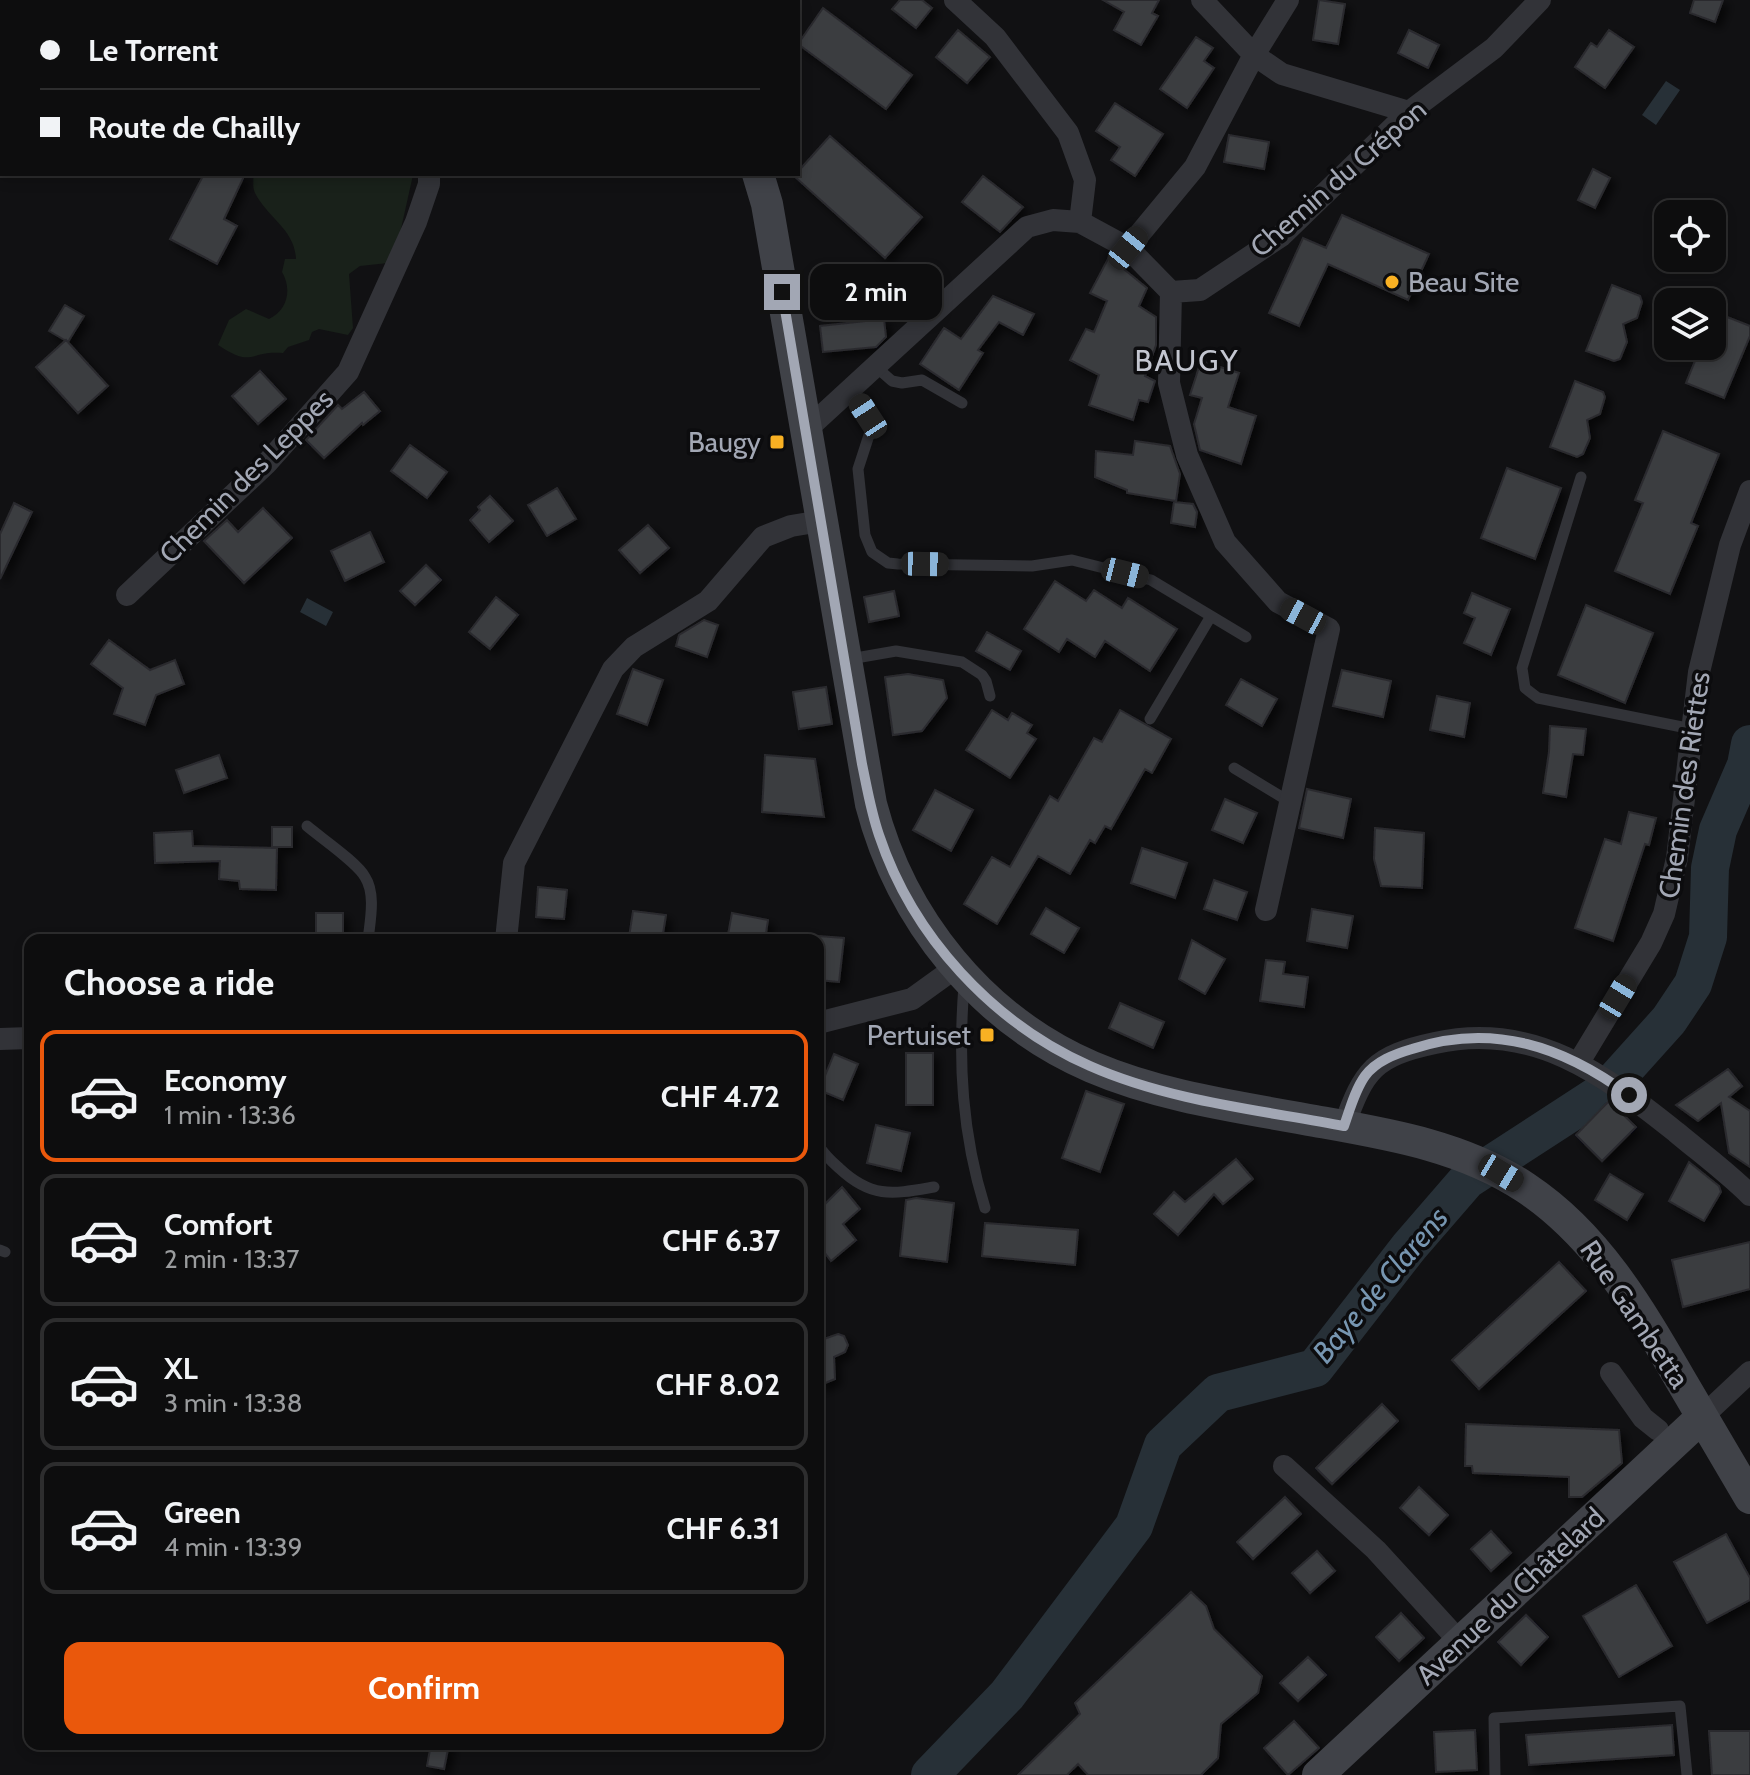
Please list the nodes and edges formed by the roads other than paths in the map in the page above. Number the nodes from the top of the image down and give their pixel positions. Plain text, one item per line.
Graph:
1 (955, 0) edge
2 (1202, 0) edge
3 (1288, 0) edge
4 (1540, 0) edge
5 (1254, 55) junction
6 (1409, 112) junction
7 (429, 176) edge
8 (759, 176) edge
9 (1080, 222) junction
10 (1128, 248) junction
11 (1171, 292) junction
12 (875, 366) junction
13 (850, 388) junction
14 (962, 403) dead end
15 (805, 431) junction
16 (1581, 477) dead end
17 (1750, 491) edge
18 (821, 521) junction
19 (127, 595) dead end
20 (1211, 616) junction
21 (1246, 637) dead end
22 (845, 660) junction
23 (990, 696) dead end
24 (1150, 719) dead end
25 (1692, 729) junction
26 (1234, 768) dead end
27 (1290, 802) junction
28 (307, 826) dead end
29 (1266, 910) dead end
30 (369, 934) edge
31 (507, 934) edge
32 (960, 972) junction
33 (824, 1021) edge
34 (24, 1038) edge
35 (0, 1039) edge
36 (1579, 1062) junction
37 (1344, 1126) junction
38 (824, 1151) edge
39 (934, 1187) dead end
40 (1750, 1195) edge
41 (985, 1208) dead end
42 (1750, 1372) edge
43 (1611, 1373) dead end
44 (1702, 1417) junction
45 (1658, 1430) dead end
46 (1284, 1466) dead end
47 (1750, 1498) edge
48 (1461, 1643) junction
49 (1318, 1775) edge
50 (1495, 1775) edge
51 (1687, 1775) edge

1 - 9 street
2 - 5 street
3 - 5 street
4 - 6 street, Chemin du Crépon
5 - 6 street
5 - 10 street
6 - 11 street, Chemin du Crépon
7 - 19 street, Chemin des Leppes
8 - 15 main road, Rue Gambetta
9 - 10 street
9 - 12 street
10 - 11 street
11 - 27 street
12 - 13 street
12 - 14 lane
13 - 15 street
13 - 20 lane
15 - 18 main road, Rue Gambetta
16 - 25 lane
17 - 25 street, Chemin des Riettes
18 - 22 main road, Rue Gambetta
18 - 31 street
20 - 21 lane
20 - 24 lane
22 - 23 lane
22 - 32 main road, Rue Gambetta
25 - 36 street, Chemin des Riettes
26 - 27 lane
27 - 29 street
28 - 30 lane
32 - 33 street
32 - 37 main road, Rue Gambetta
32 - 41 lane
34 - 35 street
36 - 37 street
36 - 40 street
37 - 44 main road, Rue Gambetta
38 - 39 lane
42 - 44 street
43 - 45 street
44 - 47 main road, Rue Gambetta
44 - 48 main road, Avenue du Châtelard
46 - 48 street
48 - 49 main road, Avenue du Châtelard
50 - 51 lane

